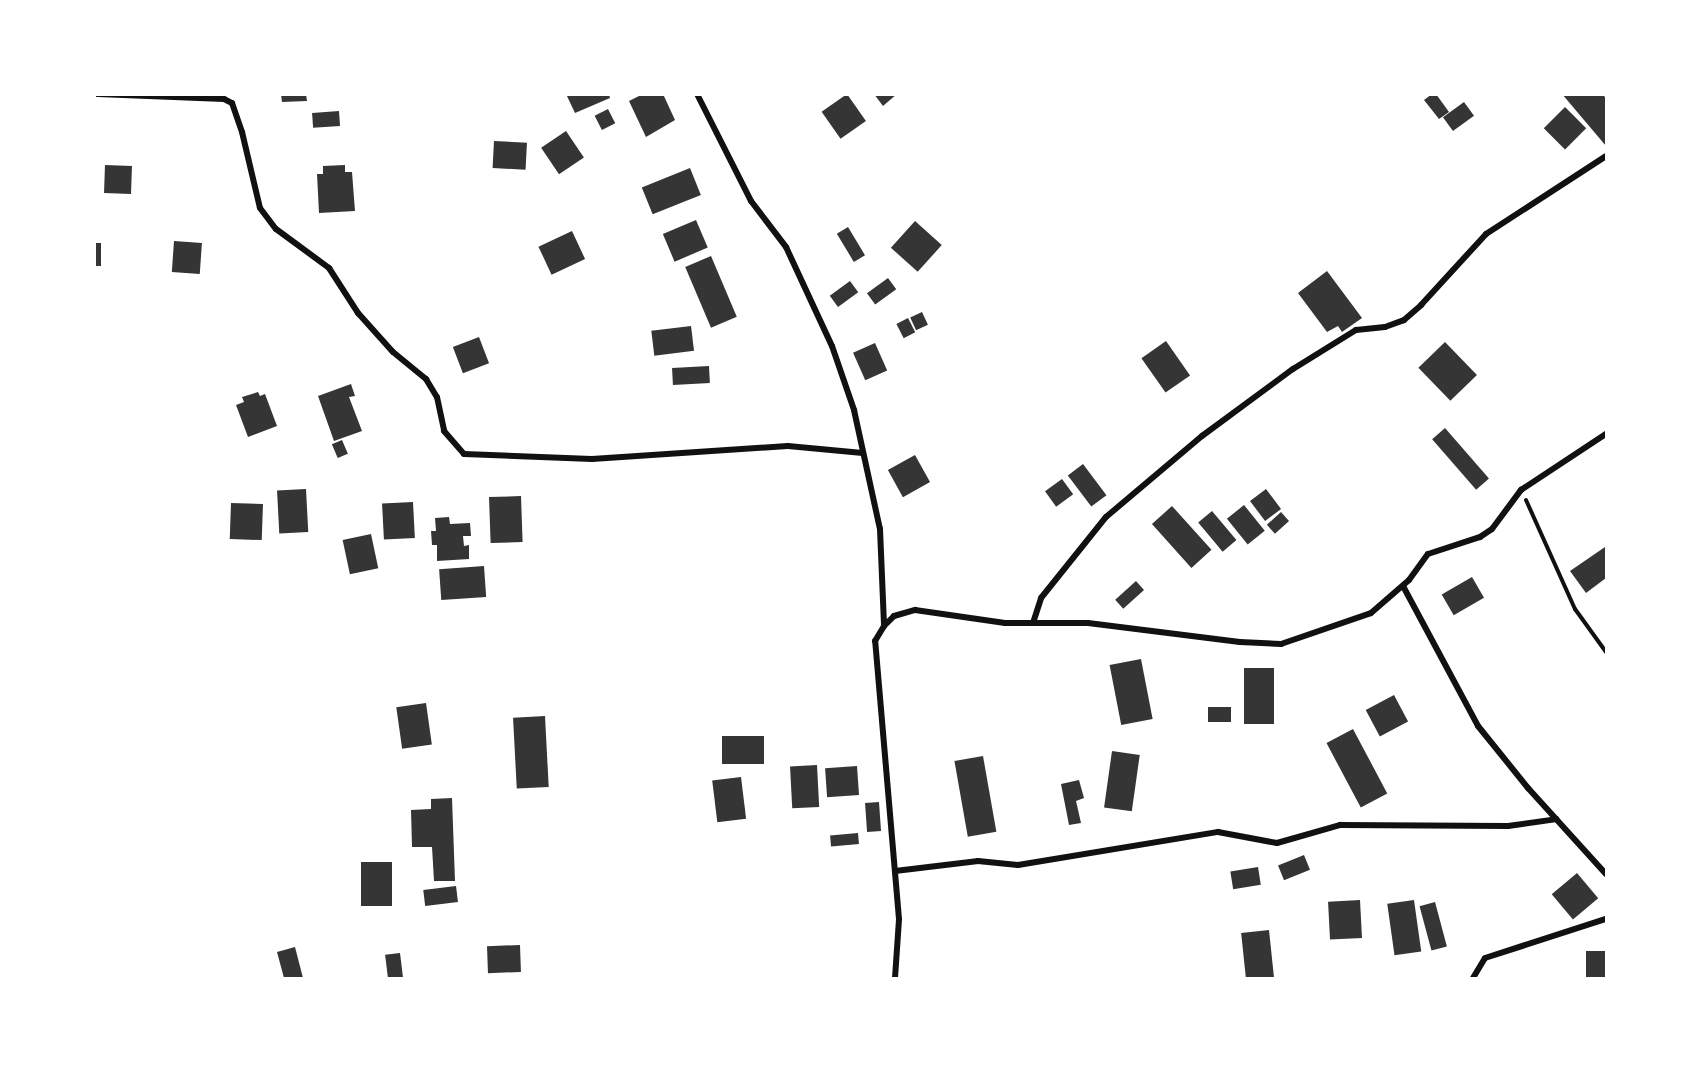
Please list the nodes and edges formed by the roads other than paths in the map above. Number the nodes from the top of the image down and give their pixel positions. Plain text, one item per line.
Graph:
1 (98, 94) edge
2 (697, 94) edge
3 (1605, 160) edge
4 (1606, 434) edge
5 (863, 453) junction
6 (1403, 586) junction
7 (1033, 623) junction
8 (884, 626) junction
9 (1557, 819) junction
10 (895, 871) junction
11 (1606, 874) edge
12 (1606, 919) edge
13 (896, 978) edge
14 (1473, 978) edge

1 - 5 street
2 - 5 street
3 - 7 street
4 - 6 street
5 - 8 street
6 - 7 street
6 - 9 street
7 - 8 street
8 - 10 street
9 - 10 street
9 - 11 street
10 - 13 street
12 - 14 street

